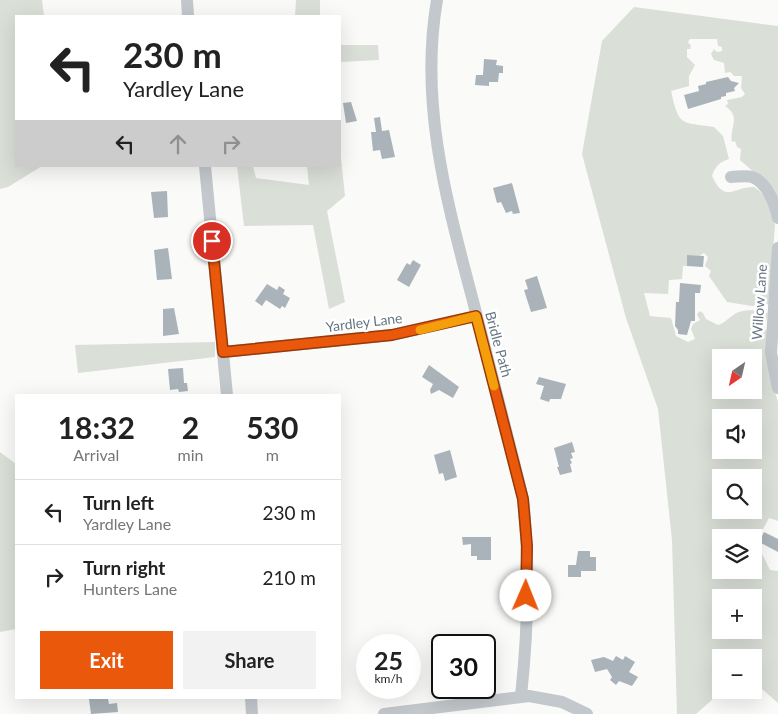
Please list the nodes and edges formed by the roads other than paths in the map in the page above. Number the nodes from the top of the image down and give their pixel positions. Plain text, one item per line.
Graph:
1 (187, 0) edge
2 (436, 0) edge
3 (188, 15) edge
4 (205, 167) edge
5 (731, 177) dead end
6 (778, 218) edge
7 (778, 248) edge
8 (476, 316) junction
9 (223, 352) junction
10 (778, 388) edge
11 (227, 394) edge
12 (521, 696) junction
13 (251, 699) edge
14 (252, 714) edge
15 (384, 714) edge
16 (587, 714) edge

1 - 3 street
2 - 8 street, Bridle Path
4 - 9 street
5 - 6 street
7 - 10 street, Willow Lane
8 - 9 street, Yardley Lane
8 - 12 street, Bridle Path
9 - 11 street
12 - 15 street
12 - 16 street
13 - 14 street

